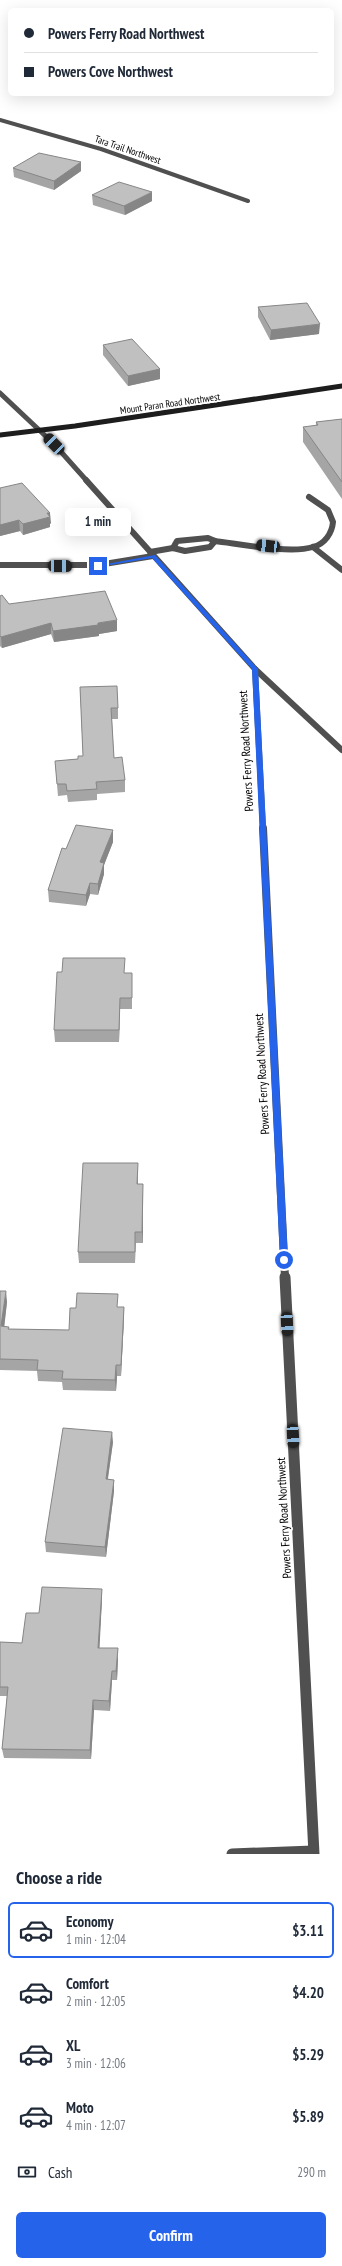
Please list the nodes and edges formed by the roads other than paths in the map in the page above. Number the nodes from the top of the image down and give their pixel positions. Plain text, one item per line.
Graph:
1 (0, 120) edge
2 (248, 201) dead end
3 (342, 386) edge
4 (0, 393) edge
5 (40, 431) junction
6 (0, 435) edge
7 (309, 498) dead end
8 (216, 541) junction
9 (313, 547) junction
10 (173, 548) junction
11 (152, 554) junction
12 (0, 565) edge
13 (342, 570) edge
14 (255, 669) junction
15 (342, 750) edge
16 (314, 1852) edge
17 (232, 1854) edge

1 - 2 street, Tara Trail Northwest
3 - 5 main road, Mount Paran Road Northwest
4 - 5 street
5 - 6 main road, Mount Paran Road Northwest
5 - 11 street
7 - 9 street
8 - 9 street
8 - 10 street
8 - 10 street
9 - 13 street
10 - 11 street
11 - 12 street
11 - 14 street
14 - 15 street
14 - 16 street, Powers Ferry Road Northwest
16 - 17 street

